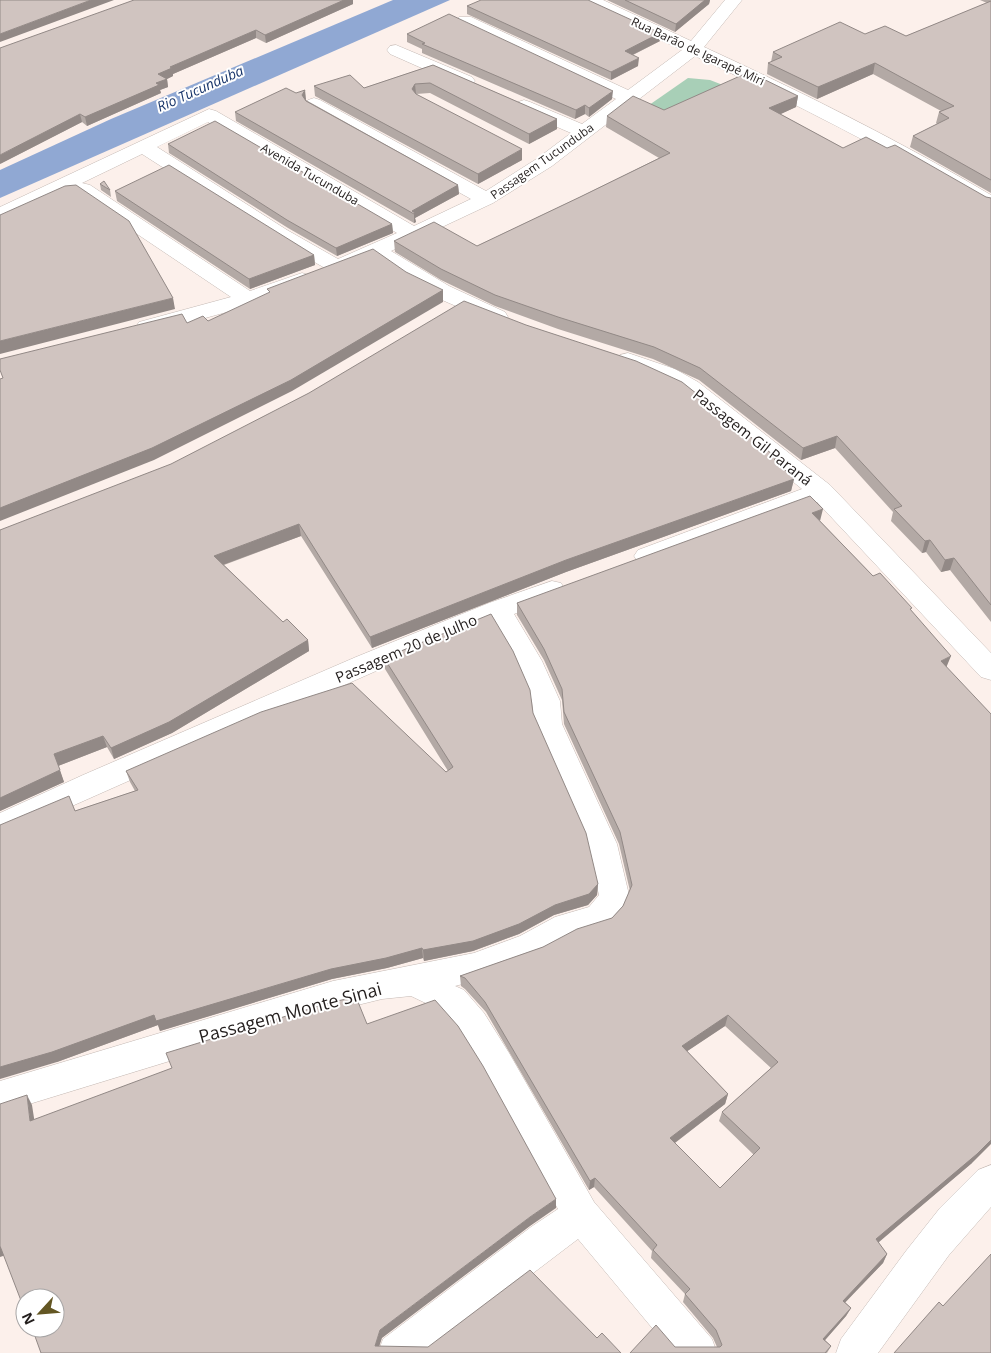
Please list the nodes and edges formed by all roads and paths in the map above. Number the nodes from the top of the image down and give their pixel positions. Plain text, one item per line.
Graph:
1 (590, 0) edge
2 (734, 0) edge
3 (457, 18) edge
4 (694, 48) junction
5 (396, 50) dead end
6 (484, 89) edge
7 (629, 98) junction
8 (510, 100) edge
9 (314, 104) edge
10 (584, 132) junction
11 (144, 147) junction
12 (527, 153) dead end
13 (545, 162) junction
14 (54, 190) junction
15 (486, 199) junction
16 (990, 201) edge
17 (0, 215) edge
18 (412, 233) junction
19 (376, 251) junction
20 (337, 267) junction
21 (248, 299) junction
22 (463, 302) junction
23 (437, 317) edge
24 (514, 323) edge
25 (132, 331) edge
26 (609, 353) edge
27 (821, 491) junction
28 (627, 563) edge
29 (572, 583) edge
30 (498, 610) junction
31 (991, 670) edge
32 (0, 826) edge
33 (413, 981) junction
34 (0, 1097) edge
35 (991, 1182) edge
36 (581, 1214) junction
37 (397, 1353) edge
38 (698, 1353) edge
39 (855, 1353) edge

1 - 4 street, Rua Barão de Igarapé Miri
2 - 4 street, Passagem Tucunduba
3 - 7 street
4 - 7 street, Passagem Tucunduba
4 - 16 street, Rua Barão de Igarapé Miri
5 - 6 street
7 - 10 street, Passagem Tucunduba
8 - 10 street
9 - 15 street
10 - 13 street, Passagem Tucunduba
11 - 14 street
11 - 18 street, Avenida Tucunduba
11 - 20 street
12 - 13 street
13 - 15 street, Passagem Tucunduba
14 - 17 street
14 - 21 street
15 - 18 street, Passagem Tucunduba
18 - 19 street, Passagem Tucunduba
19 - 20 street, Passagem Tucunduba
19 - 22 street
20 - 21 street, Passagem Tucunduba
21 - 25 street, Passagem Tucunduba
22 - 23 street
22 - 24 street
26 - 27 street, Passagem Gil Paraná
27 - 28 street
27 - 31 street, Passagem Gil Paraná
29 - 30 street, Passagem 20 de Julho
30 - 32 street, Passagem 20 de Julho
30 - 33 street, Passagem Monte Sinai
33 - 34 street, Passagem Monte Sinai
33 - 36 street
35 - 39 street
36 - 37 street
36 - 38 street

